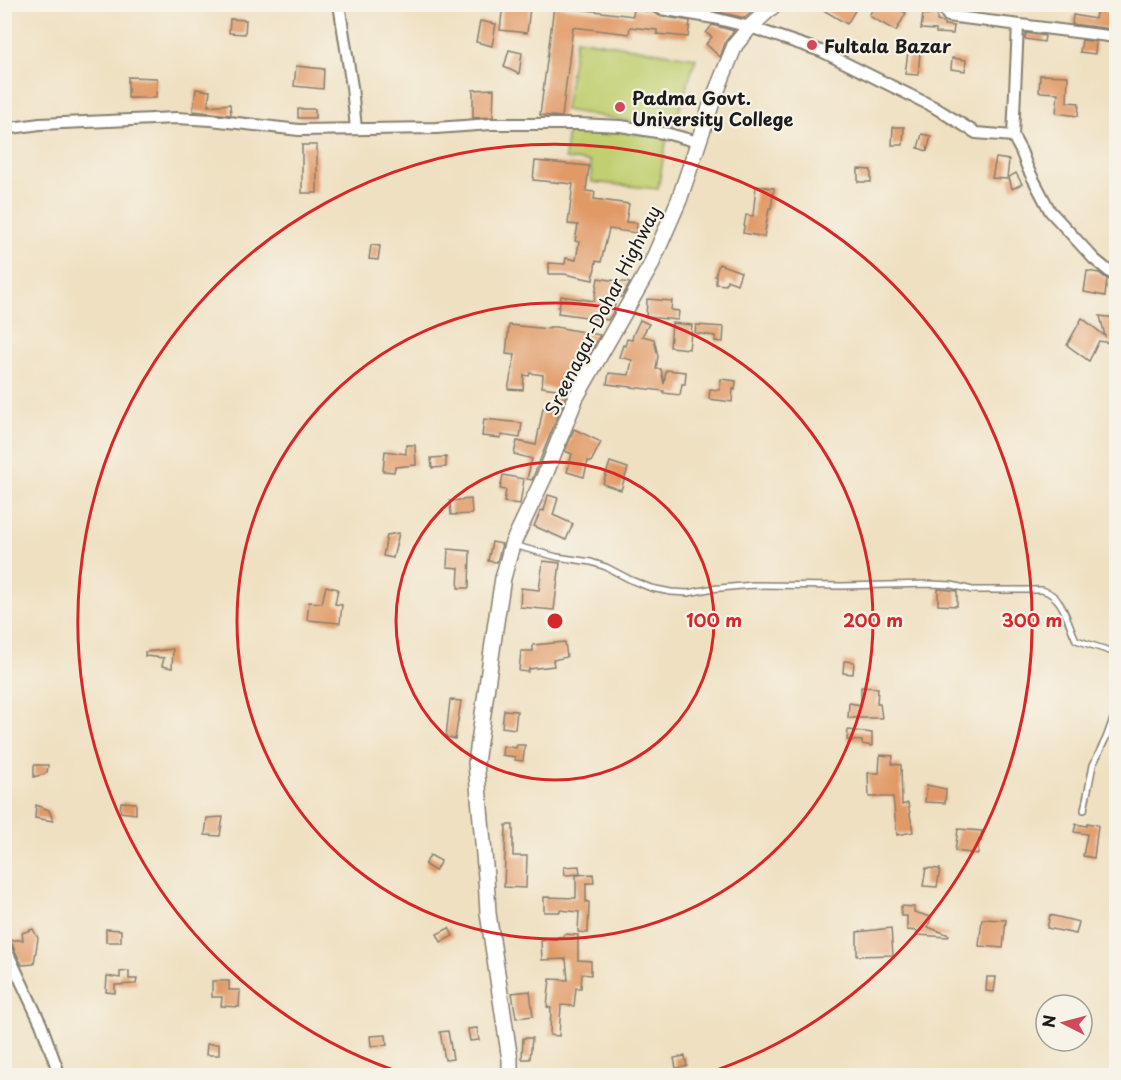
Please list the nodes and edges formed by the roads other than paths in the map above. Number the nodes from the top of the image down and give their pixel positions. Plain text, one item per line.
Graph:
1 (339, 4) edge
2 (654, 4) edge
3 (775, 4) edge
4 (946, 4) edge
5 (1018, 25) junction
6 (750, 27) junction
7 (1116, 37) edge
8 (4, 129) edge
9 (356, 129) junction
10 (1012, 136) junction
11 (698, 142) junction
12 (1116, 277) edge
13 (512, 545) junction
14 (1116, 653) edge
15 (1116, 711) edge
16 (1084, 810) dead end
17 (4, 945) edge
18 (60, 1076) edge
19 (510, 1076) edge

1 - 9 street
2 - 6 street
3 - 6 main road, Sreenagar-Dohar Highway
4 - 5 street
5 - 7 street
5 - 10 street
6 - 10 street
6 - 11 main road, Sreenagar-Dohar Highway
8 - 9 street
9 - 11 street
10 - 12 street
11 - 13 main road, Sreenagar-Dohar Highway
13 - 14 lane
13 - 19 main road, Sreenagar-Dohar Highway
15 - 16 lane
17 - 18 street

